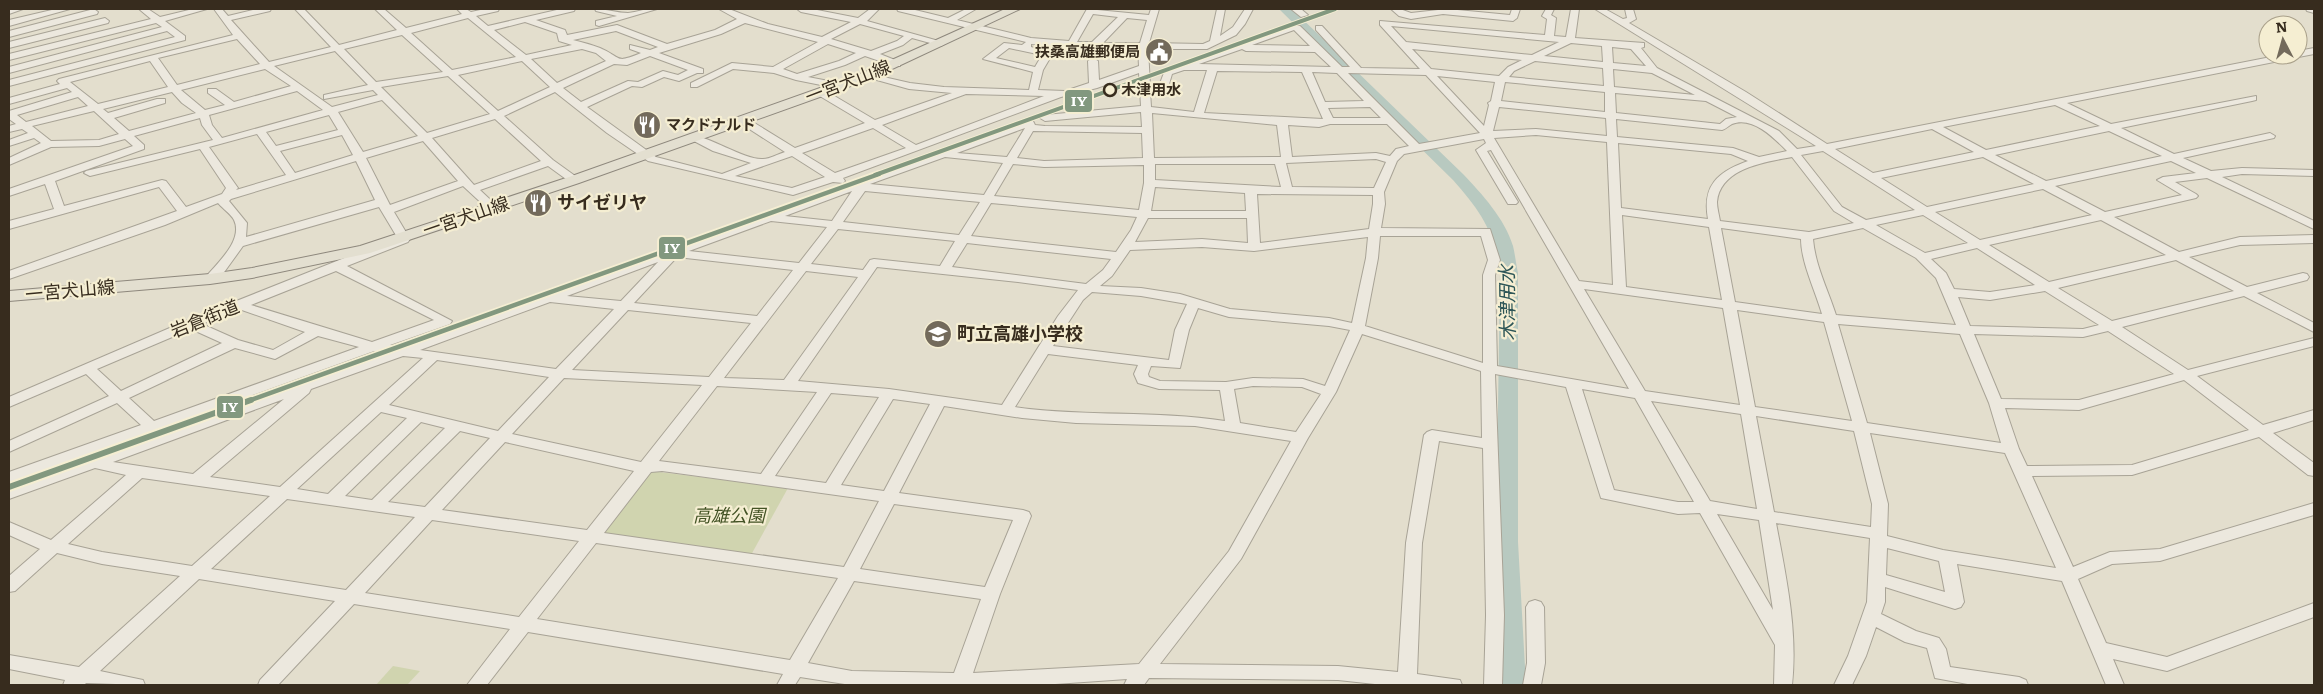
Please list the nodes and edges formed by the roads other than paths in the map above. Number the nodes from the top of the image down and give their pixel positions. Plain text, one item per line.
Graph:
1 (19, 9) edge
2 (66, 9) edge
3 (143, 9) edge
4 (203, 9) edge
5 (241, 9) edge
6 (267, 9) edge
7 (300, 9) edge
8 (379, 9) edge
9 (460, 9) edge
10 (495, 9) edge
11 (571, 9) edge
12 (599, 9) edge
13 (653, 9) edge
14 (723, 9) edge
15 (801, 9) edge
16 (875, 9) edge
17 (904, 9) edge
18 (972, 9) edge
19 (1014, 9) edge
20 (1221, 9) edge
21 (1249, 9) edge
22 (1295, 9) edge
23 (1395, 9) edge
24 (1516, 9) edge
25 (1550, 9) edge
26 (1575, 9) edge
27 (1592, 9) edge
28 (1598, 9) edge
29 (1629, 9) edge
30 (2310, 9) edge
31 (92, 10) edge
32 (1091, 10) edge
33 (1457, 10) edge
34 (2314, 10) edge
35 (9, 11) edge
36 (1607, 12) edge
37 (222, 14) edge
38 (1153, 14) edge
39 (629, 15) junction
40 (1304, 15) dead end
41 (469, 16) junction
42 (1125, 16) junction
43 (157, 20) junction
44 (527, 20) junction
45 (743, 20) junction
46 (105, 21) junction
47 (858, 21) junction
48 (948, 21) junction
49 (9, 23) edge
50 (1622, 23) junction
51 (974, 27) junction
52 (170, 28) junction
53 (1319, 28) dead end
54 (486, 29) junction
55 (1457, 29) junction
56 (118, 30) junction
57 (404, 32) junction
58 (9, 34) edge
59 (680, 34) dead end
60 (562, 35) junction
61 (911, 35) junction
62 (239, 36) junction
63 (1549, 38) junction
64 (1216, 39) junction
65 (1570, 40) junction
66 (693, 41) junction
67 (824, 41) junction
68 (941, 43) junction
69 (1654, 43) junction
70 (1028, 44) junction
71 (1607, 44) junction
72 (9, 45) edge
73 (1071, 45) junction
74 (1404, 45) junction
75 (582, 46) junction
76 (1094, 46) junction
77 (1634, 46) junction
78 (633, 47) dead end
79 (666, 47) junction
80 (1143, 47) junction
81 (338, 48) junction
82 (1238, 48) junction
83 (1318, 49) junction
84 (648, 54) junction
85 (867, 54) junction
86 (9, 57) edge
87 (152, 57) junction
88 (524, 58) junction
89 (1532, 58) junction
90 (613, 61) junction
91 (1093, 61) dead end
92 (2258, 62) edge
93 (897, 64) junction
94 (267, 66) junction
95 (1608, 66) junction
96 (1185, 67) junction
97 (1144, 68) junction
98 (1213, 68) junction
99 (1356, 69) junction
100 (9, 70) edge
101 (696, 70) junction
102 (775, 70) junction
103 (1038, 70) junction
104 (1306, 70) junction
105 (1654, 70) junction
106 (1340, 71) junction
107 (1429, 72) junction
108 (452, 73) junction
109 (713, 75) junction
110 (870, 75) junction
111 (796, 77) junction
112 (1501, 79) junction
113 (9, 83) edge
114 (1146, 84) junction
115 (67, 85) junction
116 (694, 85) dead end
117 (375, 86) junction
118 (841, 86) junction
119 (1094, 86) junction
120 (300, 87) junction
121 (174, 88) junction
122 (557, 88) junction
123 (971, 90) junction
124 (1609, 90) junction
125 (212, 91) dead end
126 (1033, 92) junction
127 (822, 93) junction
128 (79, 94) junction
129 (1062, 94) junction
130 (384, 96) junction
131 (328, 97) dead end
132 (2252, 98) dead end
133 (1711, 100) junction
134 (9, 101) edge
135 (161, 101) dead end
136 (2057, 102) junction
137 (1493, 103) junction
138 (1372, 104) junction
139 (1322, 105) junction
140 (233, 106) junction
141 (580, 106) junction
142 (96, 107) junction
143 (1146, 109) junction
144 (331, 110) junction
145 (203, 113) junction
146 (1057, 113) dead end
147 (497, 115) junction
148 (1198, 115) junction
149 (1611, 115) junction
150 (107, 117) junction
151 (1045, 118) junction
152 (1750, 120) junction
153 (744, 121) junction
154 (1329, 121) junction
155 (1390, 121) junction
156 (1282, 122) junction
157 (872, 124) junction
158 (23, 125) junction
159 (1029, 125) junction
160 (1933, 126) junction
161 (2110, 128) junction
162 (9, 129) edge
163 (259, 130) junction
164 (1146, 130) junction
165 (345, 131) junction
166 (35, 134) junction
167 (127, 135) junction
168 (1487, 135) junction
169 (2270, 136) dead end
170 (425, 137) junction
171 (696, 138) junction
172 (1612, 139) junction
173 (219, 141) junction
174 (9, 143) edge
175 (48, 144) junction
176 (202, 145) junction
177 (1417, 147) junction
178 (1824, 147) junction
179 (1494, 148) junction
180 (915, 149) junction
181 (273, 150) junction
182 (791, 153) junction
183 (1794, 153) junction
184 (1985, 154) junction
185 (646, 155) junction
186 (945, 155) junction
187 (360, 157) junction
188 (2172, 157) junction
189 (1283, 160) junction
190 (1392, 160) junction
191 (1009, 161) junction
192 (1758, 161) junction
193 (9, 162) edge
194 (549, 162) junction
195 (1148, 162) junction
196 (761, 163) junction
197 (2314, 173) edge
198 (2208, 175) junction
199 (292, 176) junction
200 (834, 177) junction
201 (1871, 177) junction
202 (722, 178) junction
203 (574, 180) junction
204 (50, 181) junction
205 (1150, 183) junction
206 (469, 185) junction
207 (2046, 186) junction
208 (857, 187) junction
209 (1251, 190) junction
210 (1287, 190) junction
211 (1378, 192) junction
212 (9, 193) edge
213 (223, 198) junction
214 (986, 198) junction
215 (1512, 202) dead end
216 (385, 205) junction
217 (493, 208) junction
218 (185, 210) junction
219 (60, 211) junction
220 (1617, 211) junction
221 (1925, 212) junction
222 (1144, 214) junction
223 (1252, 215) junction
224 (2104, 216) junction
225 (772, 217) junction
226 (1715, 224) junction
227 (9, 225) edge
228 (835, 225) junction
229 (1865, 225) junction
230 (2314, 225) edge
231 (1374, 232) junction
232 (1809, 236) junction
233 (962, 237) junction
234 (404, 239) junction
235 (2314, 239) edge
236 (236, 244) junction
237 (1978, 245) junction
238 (1254, 246) junction
239 (1124, 251) junction
240 (674, 253) junction
241 (2178, 255) junction
242 (1922, 258) junction
243 (337, 266) junction
244 (802, 268) junction
245 (944, 270) junction
246 (866, 274) junction
247 (9, 275) edge
248 (2304, 277) dead end
249 (210, 279) junction
250 (1575, 284) junction
251 (2044, 286) junction
252 (1090, 287) junction
253 (1620, 290) junction
254 (2246, 292) junction
255 (1950, 293) junction
256 (9, 296) edge
257 (548, 298) junction
258 (1194, 302) junction
259 (239, 305) junction
260 (1730, 305) junction
261 (625, 306) junction
262 (1830, 318) junction
263 (760, 320) junction
264 (190, 324) junction
265 (2112, 327) junction
266 (1358, 328) junction
267 (2314, 328) edge
268 (1965, 330) junction
269 (316, 331) junction
270 (2314, 342) edge
271 (233, 343) junction
272 (373, 348) junction
273 (1045, 349) junction
274 (400, 351) junction
275 (433, 357) junction
276 (1146, 362) junction
277 (87, 368) junction
278 (1493, 370) junction
279 (560, 374) junction
280 (2186, 375) junction
281 (714, 382) junction
282 (307, 385) junction
283 (788, 385) junction
284 (1574, 385) junction
285 (1226, 386) junction
286 (826, 388) junction
287 (1329, 392) junction
288 (889, 393) junction
289 (1640, 394) junction
290 (119, 396) junction
291 (940, 400) junction
292 (9, 402) edge
293 (1996, 402) junction
294 (378, 408) junction
295 (1006, 410) junction
296 (1749, 411) junction
297 (2314, 415) edge
298 (418, 416) junction
299 (152, 426) junction
300 (458, 426) junction
301 (1233, 427) junction
302 (1861, 427) junction
303 (2261, 431) junction
304 (502, 436) junction
305 (1300, 438) junction
306 (1490, 444) junction
307 (9, 447) edge
308 (2011, 450) junction
309 (94, 463) junction
310 (644, 468) junction
311 (2022, 471) junction
312 (2314, 471) edge
313 (139, 472) junction
314 (9, 478) edge
315 (196, 480) junction
316 (765, 480) junction
317 (832, 489) junction
318 (286, 492) junction
319 (9, 494) edge
320 (890, 497) junction
321 (332, 498) junction
322 (376, 505) junction
323 (1705, 507) junction
324 (2314, 509) edge
325 (429, 513) junction
326 (1766, 516) junction
327 (9, 528) edge
328 (592, 537) junction
329 (1880, 537) junction
330 (53, 547) junction
331 (1947, 556) junction
332 (195, 573) junction
333 (849, 574) junction
334 (2068, 576) junction
335 (1878, 579) junction
336 (9, 586) edge
337 (991, 594) junction
338 (351, 596) junction
339 (1535, 607) dead end
340 (2314, 610) edge
341 (1871, 617) junction
342 (524, 625) junction
343 (1784, 644) junction
344 (2099, 649) junction
345 (9, 662) edge
346 (797, 668) junction
347 (1138, 678) edge
348 (961, 680) junction
349 (78, 681) edge
350 (1407, 683) edge
351 (136, 685) edge
352 (266, 685) edge
353 (476, 685) edge
354 (786, 685) edge
355 (1453, 685) edge
356 (1493, 685) edge
357 (1532, 685) edge
358 (1783, 685) edge
359 (1843, 685) edge
360 (2019, 685) edge
361 (2115, 685) edge

1 - 35 street
2 - 49 street
3 - 43 street
4 - 43 street
5 - 37 street
6 - 37 street
7 - 81 street
8 - 57 street
9 - 41 street
10 - 41 street
11 - 44 street
12 - 39 street
13 - 39 street
14 - 45 street
15 - 47 street
16 - 47 street
17 - 48 street
18 - 48 street
19 - 51 main road, 一宮犬山線
20 - 64 street
21 - 64 street
22 - 40 street
23 - 33 street
24 - 33 street
25 - 63 street
26 - 65 street
27 - 36 street
28 - 36 street
29 - 50 street
30 - 34 street
31 - 46 street
31 - 58 street
32 - 42 street
32 - 73 street
33 - 55 street
36 - 50 street
37 - 62 street
38 - 42 street
38 - 80 street
39 - 60 street
41 - 54 street
41 - 57 street
42 - 76 street
43 - 52 street
43 - 56 street
44 - 54 street
44 - 60 street
45 - 66 street
45 - 67 street
46 - 56 street
46 - 72 street
47 - 61 street
47 - 67 street
48 - 51 street
50 - 69 street
51 - 68 main road, 一宮犬山線
51 - 70 street
52 - 100 street
52 - 113 street
53 - 99 street
54 - 88 street
55 - 63 street
55 - 74 street
56 - 86 street
57 - 81 street
57 - 108 street
59 - 66 street
60 - 75 street
60 - 79 street
61 - 68 street
61 - 85 street
62 - 87 street
62 - 94 street
63 - 65 street
64 - 80 street
65 - 71 street
65 - 89 street
66 - 79 street
67 - 85 street
67 - 102 street
68 - 93 main road, 一宮犬山線
69 - 77 street
69 - 178 street
70 - 73 street
70 - 103 street
70 - 103 street
71 - 77 street
71 - 95 street
73 - 76 street
74 - 89 street
74 - 107 street
75 - 88 street
75 - 90 street
76 - 80 street
77 - 105 street
78 - 84 street
79 - 84 street
80 - 97 street
81 - 94 street
81 - 117 street
82 - 83 street
82 - 83 street
82 - 96 street
83 - 106 street
84 - 90 street
84 - 101 street
85 - 93 street
85 - 111 street
87 - 115 street
87 - 121 street
88 - 108 street
88 - 122 street
89 - 95 street
89 - 112 street
90 - 122 street
91 - 119 street
92 - 136 street
93 - 110 main road, 一宮犬山線
94 - 120 street
94 - 121 street
95 - 105 street
95 - 124 street
96 - 98 street
96 - 114 street
97 - 114 street
97 - 119 street
98 - 104 street
98 - 148 street
99 - 106 street
99 - 107 street
101 - 109 street
101 - 141 street
102 - 109 street
102 - 111 street
103 - 126 street
104 - 106 street
104 - 139 street
105 - 133 street
106 - 138 street
107 - 112 street
107 - 168 street
108 - 117 street
108 - 147 street
109 - 116 street
110 - 118 main road, 一宮犬山線
110 - 123 street
111 - 118 street
112 - 124 street
112 - 137 street
114 - 143 street
115 - 128 street
115 - 134 street
117 - 130 street
117 - 131 street
118 - 127 main road, 一宮犬山線
119 - 129 street
120 - 140 street
120 - 144 street
121 - 142 street
121 - 145 street
122 - 141 street
122 - 147 street
123 - 126 street
123 - 157 street
124 - 133 street
124 - 149 street
125 - 140 street
126 - 129 street
127 - 153 main road, 一宮犬山線
127 - 157 street
128 - 142 street
128 - 158 street
129 - 180 street
130 - 144 street
130 - 170 street
132 - 161 street
133 - 152 street
135 - 150 street
136 - 160 street
136 - 161 street
137 - 149 street
137 - 168 street
138 - 139 street
138 - 155 street
139 - 154 street
140 - 145 street
141 - 185 street
142 - 150 street
142 - 158 street
143 - 148 street
143 - 151 street
143 - 164 street
144 - 163 street
144 - 165 street
145 - 167 street
145 - 173 street
146 - 151 street
147 - 170 street
147 - 194 street
148 - 156 street
149 - 152 street
149 - 172 street
150 - 167 street
151 - 159 street
152 - 183 street
153 - 171 main road, 一宮犬山線
153 - 182 street
154 - 155 street
154 - 156 street
155 - 177 street
156 - 189 street
157 - 180 street
157 - 182 street
158 - 162 street
158 - 166 street
159 - 164 street
159 - 186 street
159 - 191 street
160 - 178 street
160 - 184 street
161 - 184 street
161 - 188 street
163 - 173 street
163 - 181 street
164 - 195 street
165 - 181 street
165 - 187 street
166 - 174 street
166 - 175 street
167 - 175 street
167 - 204 street
168 - 172 street
168 - 177 street
168 - 179 street
169 - 188 street
170 - 187 street
170 - 206 street
171 - 185 main road, 一宮犬山線
171 - 196 street
172 - 192 street
172 - 220 street
173 - 176 street
175 - 193 street
176 - 204 street
176 - 213 street
177 - 190 street
178 - 183 street
178 - 201 street
179 - 215 street
179 - 250 street
180 - 200 street
181 - 199 street
182 - 196 street
182 - 200 street
183 - 192 street
183 - 229 street
184 - 201 street
184 - 207 street
185 - 202 street
185 - 203 main road, 一宮犬山線
186 - 191 street
186 - 208 street
187 - 199 street
187 - 216 street
188 - 198 street
188 - 207 street
189 - 190 street
189 - 195 street
189 - 210 street
190 - 211 street
191 - 195 street
191 - 214 street
192 - 226 street
194 - 203 street
194 - 206 street
195 - 205 street
196 - 202 street
197 - 198 street
198 - 224 street
198 - 230 street
199 - 213 street
200 - 202 street
200 - 208 street
201 - 221 street
203 - 217 main road, 一宮犬山線
204 - 212 street
204 - 219 street
205 - 209 street
205 - 222 street
206 - 216 street
206 - 217 street
207 - 221 street
207 - 224 street
208 - 214 street
208 - 225 street
208 - 228 street
209 - 210 street
209 - 223 street
210 - 211 street
211 - 231 street
213 - 218 street
213 - 236 street
214 - 222 street
214 - 233 street
216 - 234 street
216 - 236 street
217 - 234 main road, 一宮犬山線
218 - 219 street
218 - 247 street
219 - 227 street
220 - 226 street
220 - 253 street
221 - 229 street
221 - 237 street
222 - 223 street
222 - 239 street
223 - 238 street
224 - 237 street
224 - 241 street
225 - 228 street
225 - 240 street
226 - 232 street
226 - 260 street
228 - 233 street
228 - 244 street
229 - 232 street
229 - 242 street
231 - 238 street
231 - 266 street
231 - 278 street
232 - 262 street
233 - 239 street
233 - 245 street
234 - 243 street, 岩倉街道
234 - 249 main road, 一宮犬山線
235 - 241 street
236 - 249 street
237 - 242 street
237 - 251 street
238 - 239 street
239 - 252 street
240 - 244 street
240 - 257 street
240 - 261 street
241 - 251 street
241 - 254 street
242 - 255 street
243 - 259 street, 岩倉街道
243 - 272 street
244 - 246 street
244 - 263 street
245 - 246 street
245 - 252 street
246 - 283 street
248 - 254 street
249 - 256 main road, 一宮犬山線
250 - 253 street
250 - 289 street
251 - 255 street
251 - 265 street
252 - 258 street
252 - 273 street
253 - 260 street
254 - 265 street
254 - 267 street
255 - 268 street
257 - 261 street
257 - 274 street
258 - 266 street
258 - 276 street
259 - 264 street, 岩倉街道
259 - 269 street
260 - 262 street
260 - 296 street
261 - 263 street
261 - 279 street
262 - 268 street
262 - 302 street
263 - 281 street
264 - 271 street
264 - 277 street, 岩倉街道
265 - 268 street
265 - 280 street
266 - 278 street
266 - 287 street
268 - 293 street
269 - 271 street
269 - 272 street
270 - 280 street
271 - 290 street
272 - 274 street
272 - 299 street
273 - 276 street
273 - 295 street
274 - 275 street
274 - 282 street
275 - 279 street
275 - 294 street
276 - 285 street
277 - 290 street
277 - 292 street, 岩倉街道
278 - 284 street
278 - 306 street
279 - 281 street
279 - 304 street
280 - 293 street
280 - 303 street
281 - 283 street
281 - 310 street
282 - 309 street
282 - 315 street
283 - 286 street
284 - 289 street
284 - 323 street
285 - 287 street
285 - 301 street
286 - 288 street
286 - 316 street
287 - 305 street
288 - 291 street
288 - 317 street
289 - 296 street
289 - 323 street
290 - 299 street
290 - 307 street
291 - 295 street
291 - 320 street
293 - 308 street
294 - 298 street
294 - 318 street
295 - 301 street
296 - 302 street
296 - 326 street
297 - 303 street
298 - 300 street
298 - 321 street
299 - 314 street
300 - 304 street
300 - 322 street
301 - 305 street
302 - 308 street
302 - 329 street
303 - 311 street
303 - 312 street
304 - 310 street
304 - 325 street
305 - 347 street
306 - 350 street
306 - 356 street
308 - 311 street
309 - 313 street
309 - 319 street
310 - 316 street
310 - 328 street
311 - 334 street
313 - 315 street
313 - 330 street
315 - 318 street
316 - 317 street
317 - 320 street
318 - 321 street
318 - 332 street
320 - 333 street
320 - 337 street
321 - 322 street
322 - 325 street
323 - 326 street
323 - 343 street
324 - 334 street
325 - 328 street
325 - 338 street
326 - 329 street
326 - 343 street
327 - 330 street
328 - 333 street
328 - 342 street
329 - 331 street
329 - 335 street
330 - 332 street
330 - 336 street
331 - 334 street
331 - 335 street
332 - 338 street
332 - 349 street
333 - 337 street
333 - 346 street
334 - 344 street
335 - 341 street
337 - 348 street
338 - 342 street
338 - 352 street
339 - 357 street
340 - 344 street
341 - 359 street
341 - 360 street
342 - 346 street
342 - 353 street
343 - 358 street
344 - 361 street
345 - 349 street
346 - 348 street
346 - 354 street
347 - 348 street
347 - 350 street
349 - 351 street
350 - 355 street

